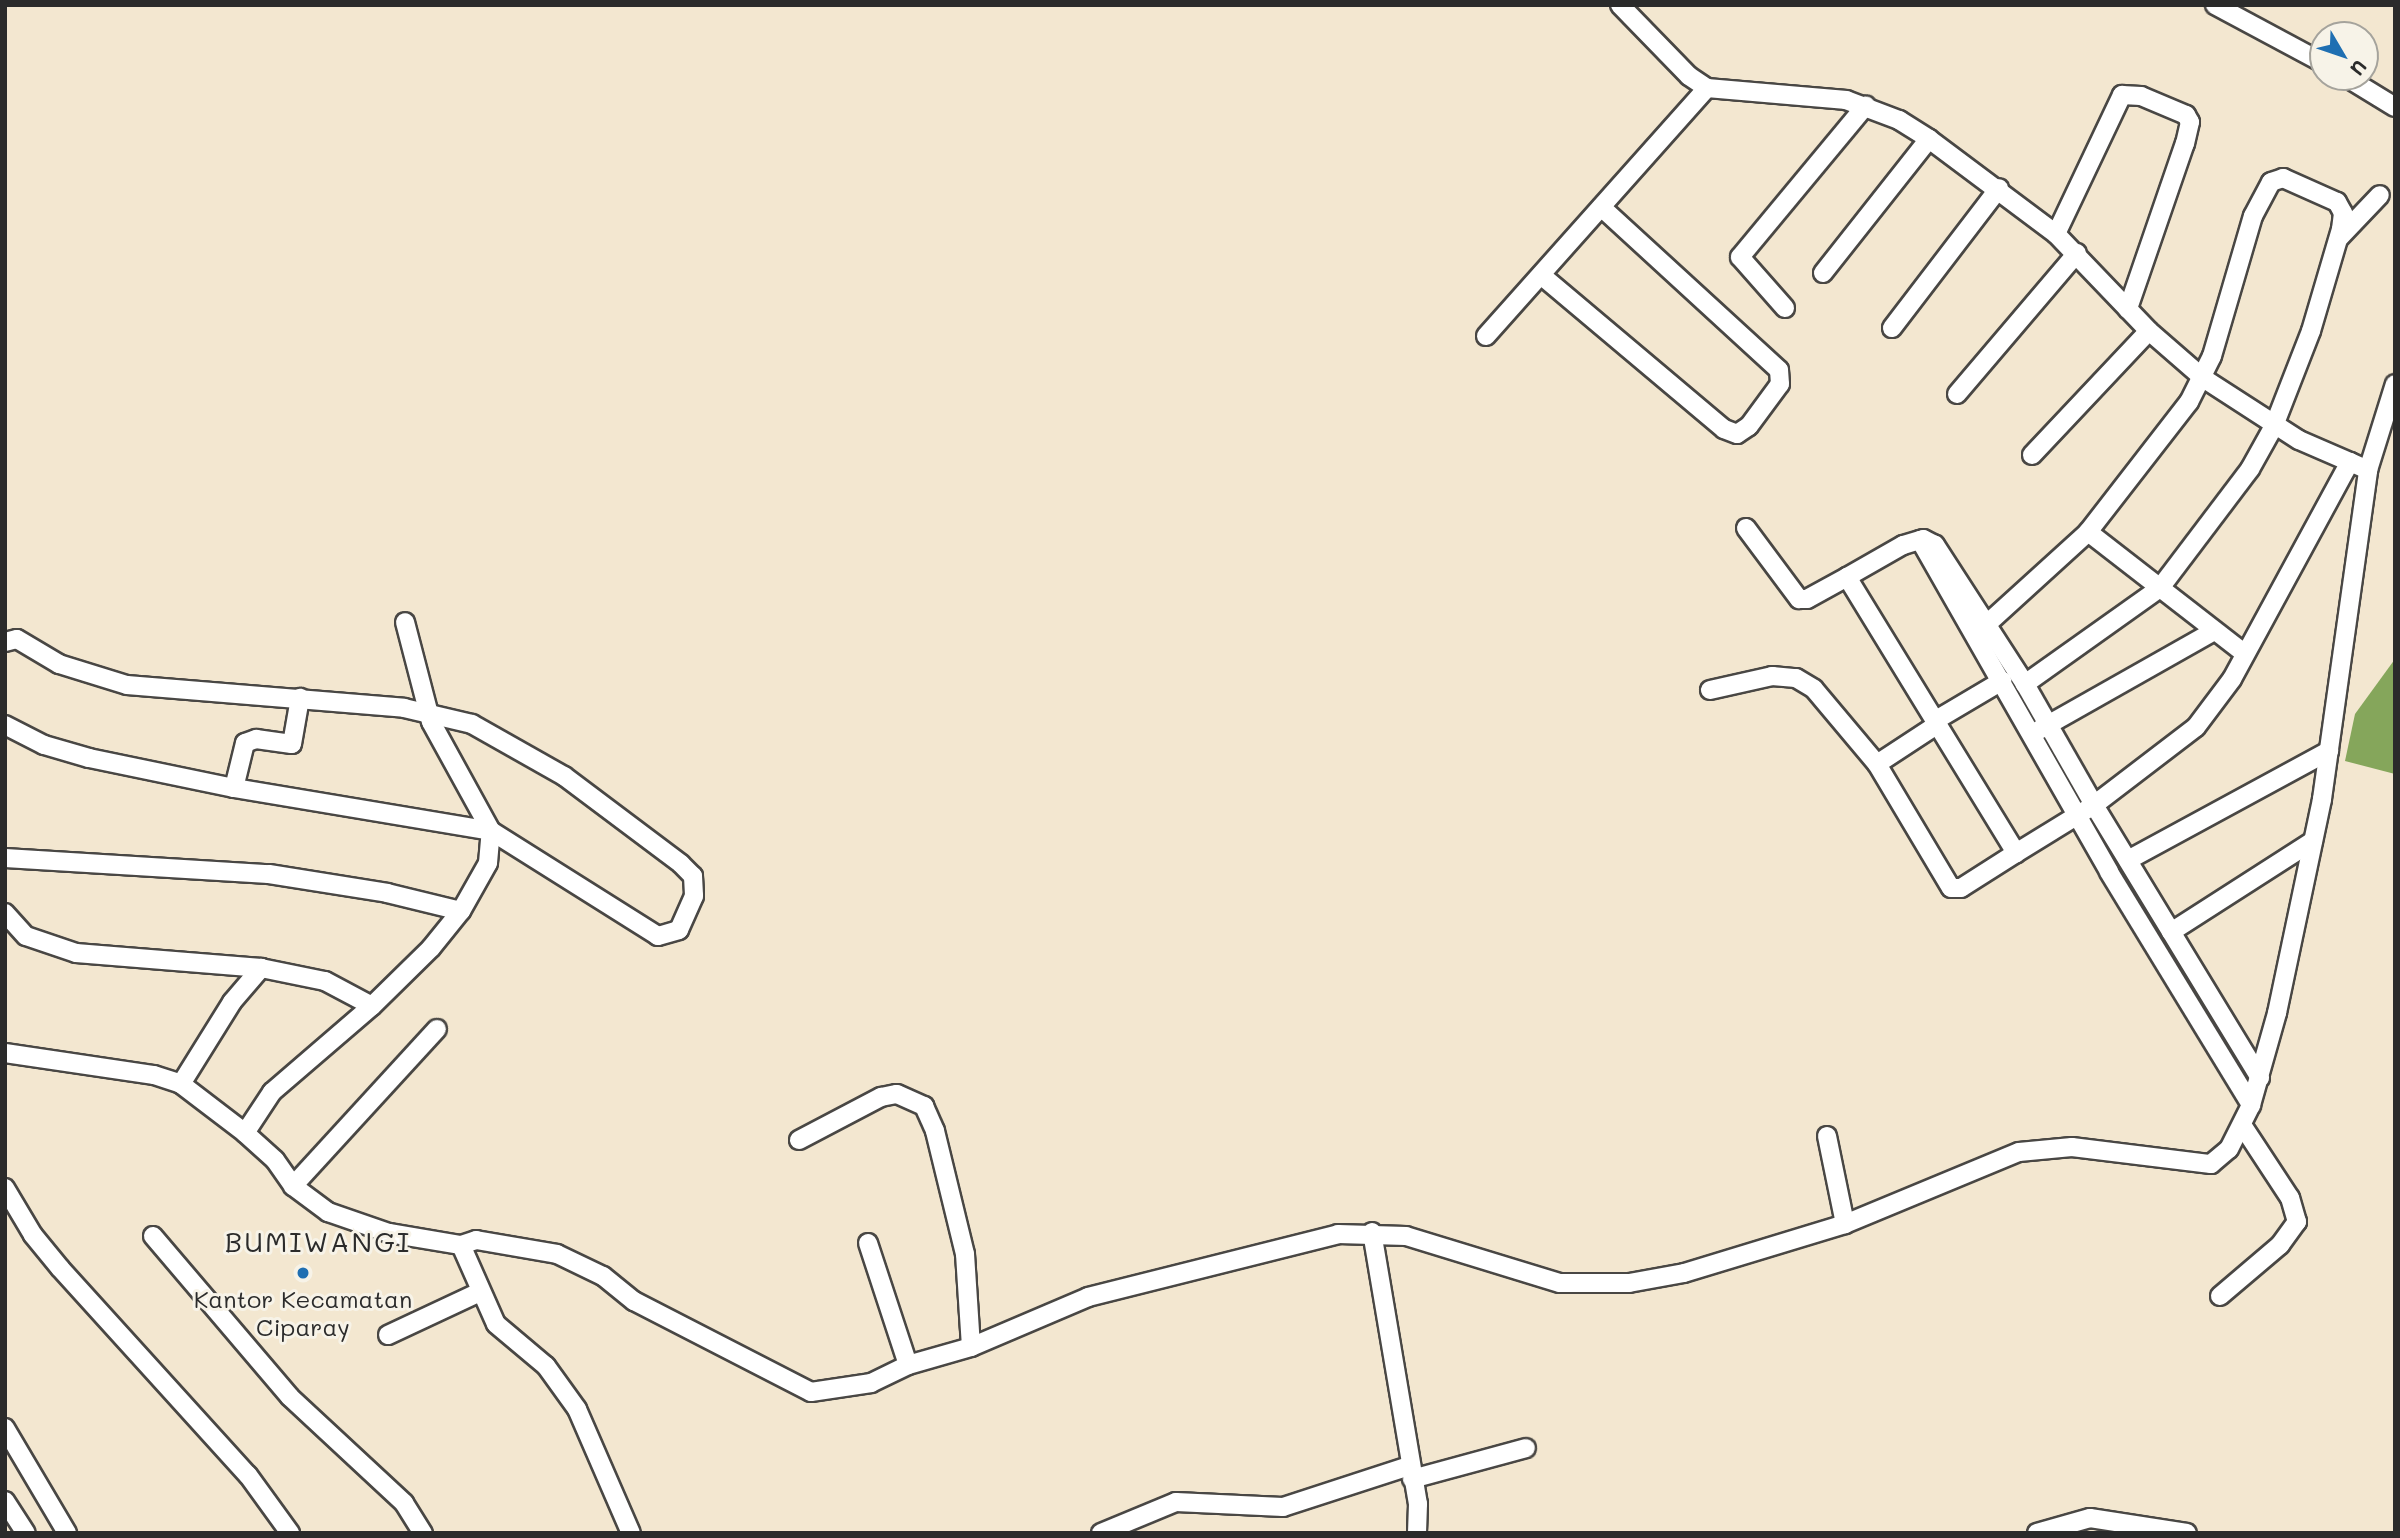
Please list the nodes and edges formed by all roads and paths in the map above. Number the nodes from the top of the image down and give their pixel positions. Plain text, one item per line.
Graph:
1 (1620, 5) edge
2 (2215, 5) edge
3 (2309, 55) edge
4 (1707, 88) junction
5 (2369, 91) edge
6 (1866, 105) junction
7 (2395, 107) edge
8 (1929, 139) junction
9 (1999, 188) junction
10 (2379, 195) dead end
11 (1601, 207) junction
12 (2056, 234) junction
13 (2339, 238) junction
14 (2077, 253) junction
15 (1823, 273) dead end
16 (1541, 275) junction
17 (1785, 308) dead end
18 (2128, 309) junction
19 (1892, 328) dead end
20 (2149, 331) junction
21 (1486, 336) dead end
22 (2203, 379) junction
23 (2395, 384) edge
24 (1958, 394) dead end
25 (2274, 426) junction
26 (2032, 455) dead end
27 (2350, 462) junction
28 (2368, 470) junction
29 (1746, 528) dead end
30 (2088, 532) junction
31 (1920, 541) junction
32 (1847, 577) junction
33 (2160, 588) junction
34 (405, 622) dead end
35 (1987, 624) junction
36 (2214, 631) junction
37 (5, 642) edge
38 (2244, 653) junction
39 (2002, 681) junction
40 (2025, 684) junction
41 (1710, 690) dead end
42 (300, 698) junction
43 (426, 710) junction
44 (1937, 722) junction
45 (2049, 724) junction
46 (5, 725) edge
47 (2033, 734) junction
48 (2329, 751) junction
49 (1877, 764) junction
50 (234, 788) junction
51 (2094, 805) junction
52 (2077, 815) junction
53 (491, 831) junction
54 (2313, 841) junction
55 (2016, 853) junction
56 (5, 858) edge
57 (2128, 860) junction
58 (461, 911) junction
59 (5, 913) edge
60 (2171, 932) junction
61 (261, 968) junction
62 (372, 1006) junction
63 (437, 1029) dead end
64 (5, 1053) edge
65 (2260, 1079) junction
66 (181, 1084) junction
67 (2251, 1105) junction
68 (2242, 1125) junction
69 (245, 1133) junction
70 (1827, 1136) dead end
71 (799, 1140) dead end
72 (293, 1186) junction
73 (5, 1188) edge
74 (1845, 1224) junction
75 (1373, 1232) junction
76 (153, 1236) dead end
77 (868, 1243) dead end
78 (461, 1245) junction
79 (480, 1292) junction
80 (2220, 1296) dead end
81 (388, 1335) dead end
82 (971, 1347) junction
83 (908, 1365) junction
84 (5, 1428) edge
85 (1526, 1448) dead end
86 (1411, 1472) junction
87 (5, 1501) edge
88 (26, 1533) edge
89 (67, 1533) edge
90 (290, 1533) edge
91 (423, 1533) edge
92 (631, 1533) edge
93 (1101, 1533) edge
94 (1417, 1533) edge
95 (2037, 1533) edge
96 (2187, 1533) edge

1 - 4 street
2 - 3 street
4 - 6 street
4 - 11 street
5 - 7 street
6 - 8 street
6 - 17 street
8 - 9 street
8 - 15 street
9 - 12 street
9 - 19 street
10 - 13 street
11 - 16 street
11 - 16 street
12 - 14 street
12 - 18 street
13 - 22 street
13 - 25 street
14 - 18 street
14 - 24 street
16 - 21 street
18 - 20 street
20 - 22 street
20 - 26 street
22 - 25 street
22 - 30 street
23 - 28 street
25 - 27 street
25 - 33 street
27 - 28 street
27 - 38 street
28 - 48 street
29 - 32 street
30 - 33 street
30 - 35 street
31 - 32 street
31 - 35 street
31 - 39 street
32 - 44 street
33 - 36 street
33 - 40 street
34 - 43 street
35 - 40 street
36 - 38 street
36 - 45 street
37 - 42 street
38 - 51 street
39 - 44 street
39 - 47 street
40 - 45 street
41 - 49 street
42 - 43 street
42 - 50 street
43 - 53 street
43 - 53 street
44 - 49 street
44 - 55 street
45 - 47 street
45 - 51 street
46 - 50 street
47 - 52 street
48 - 54 street
48 - 57 street
49 - 55 street
50 - 53 street
51 - 52 street
51 - 57 street
52 - 55 street
52 - 67 street
53 - 58 street
54 - 60 street
54 - 65 street
56 - 58 street
57 - 60 street
58 - 62 street
59 - 61 street
60 - 65 street
61 - 62 street
61 - 66 street
62 - 69 street
63 - 72 street
64 - 66 street
65 - 67 street
66 - 69 street
67 - 68 street
68 - 74 street
68 - 80 street
69 - 72 street
70 - 74 street
71 - 82 street
72 - 78 street
73 - 90 street
74 - 75 street
75 - 82 street
75 - 86 street
76 - 91 street
77 - 83 street
78 - 79 street
78 - 83 street
79 - 81 street
79 - 92 street
82 - 83 street
84 - 89 street
85 - 86 street
86 - 93 street
86 - 94 street
87 - 88 street
95 - 96 street

